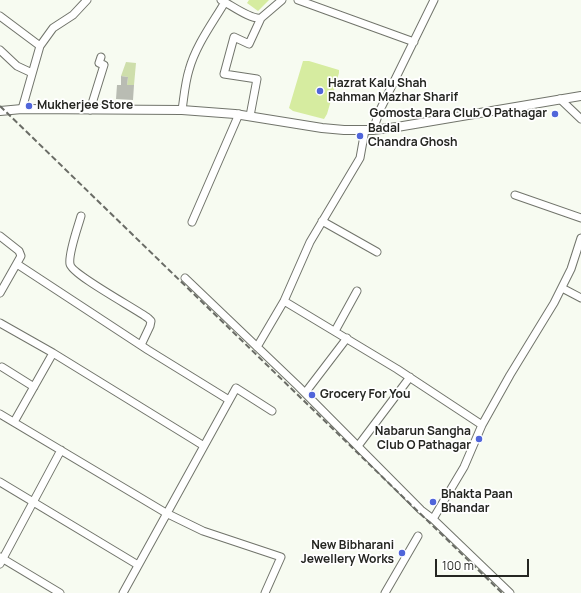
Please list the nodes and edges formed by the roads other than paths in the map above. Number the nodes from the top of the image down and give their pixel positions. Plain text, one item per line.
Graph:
1 (87, 0) edge
2 (240, 0) edge
3 (282, 0) edge
4 (298, 0) edge
5 (434, 0) edge
6 (223, 1) edge
7 (234, 7) junction
8 (0, 16) edge
9 (262, 18) junction
10 (414, 42) junction
11 (40, 46) junction
12 (0, 50) edge
13 (102, 57) dead end
14 (32, 73) junction
15 (581, 96) edge
16 (560, 99) junction
17 (22, 109) junction
18 (90, 110) junction
19 (182, 110) junction
20 (0, 111) edge
21 (239, 114) junction
22 (250, 116) junction
23 (581, 119) edge
24 (369, 130) junction
25 (515, 195) dead end
26 (81, 216) dead end
27 (581, 218) edge
28 (322, 221) junction
29 (192, 222) dead end
30 (0, 236) edge
31 (580, 242) edge
32 (377, 252) dead end
33 (17, 264) junction
34 (185, 278) dead end
35 (562, 288) junction
36 (357, 291) dead end
37 (0, 293) edge
38 (581, 298) edge
39 (284, 301) junction
40 (0, 323) edge
41 (335, 331) junction
42 (347, 338) junction
43 (141, 345) junction
44 (257, 347) junction
45 (53, 353) junction
46 (2, 367) dead end
47 (410, 377) junction
48 (34, 387) junction
49 (305, 393) junction
50 (230, 400) junction
51 (272, 411) dead end
52 (0, 414) edge
53 (14, 422) junction
54 (482, 425) junction
55 (204, 446) junction
56 (358, 446) junction
57 (61, 450) junction
58 (0, 482) edge
59 (32, 502) junction
60 (166, 513) junction
61 (433, 519) junction
62 (418, 536) dead end
63 (1, 560) edge
64 (138, 565) junction
65 (60, 593) edge
66 (123, 593) edge
67 (265, 593) edge
68 (385, 593) edge
69 (510, 593) edge

1 - 11 street
2 - 7 street
3 - 9 street
4 - 10 street
5 - 10 street
6 - 7 street
6 - 19 street
7 - 9 street
8 - 11 street
9 - 22 street
10 - 24 street
11 - 14 street
12 - 14 street
13 - 18 street
14 - 17 street
15 - 16 street
16 - 23 street
16 - 24 street
17 - 18 street
17 - 20 street
18 - 19 street
19 - 21 street
21 - 22 street
21 - 29 street
22 - 24 street
24 - 28 street
25 - 27 street
26 - 43 street
28 - 32 street
28 - 39 street
30 - 33 street
31 - 35 street
33 - 37 street
33 - 43 street
34 - 44 street
35 - 38 street
35 - 54 street
36 - 41 street
39 - 41 street
39 - 44 street
40 - 45 street
41 - 42 street
42 - 47 street
42 - 49 street
43 - 50 street
44 - 49 street
45 - 48 street
45 - 55 street
46 - 48 street
47 - 54 street
47 - 56 street
48 - 53 street
49 - 56 street
50 - 51 street
50 - 55 street
52 - 53 street
53 - 57 street
54 - 61 street
55 - 60 street
56 - 61 street
57 - 59 street
57 - 60 street
58 - 59 street
59 - 63 street
59 - 64 street
60 - 64 street
60 - 67 street
61 - 69 street
62 - 68 street
63 - 65 street
64 - 66 street

